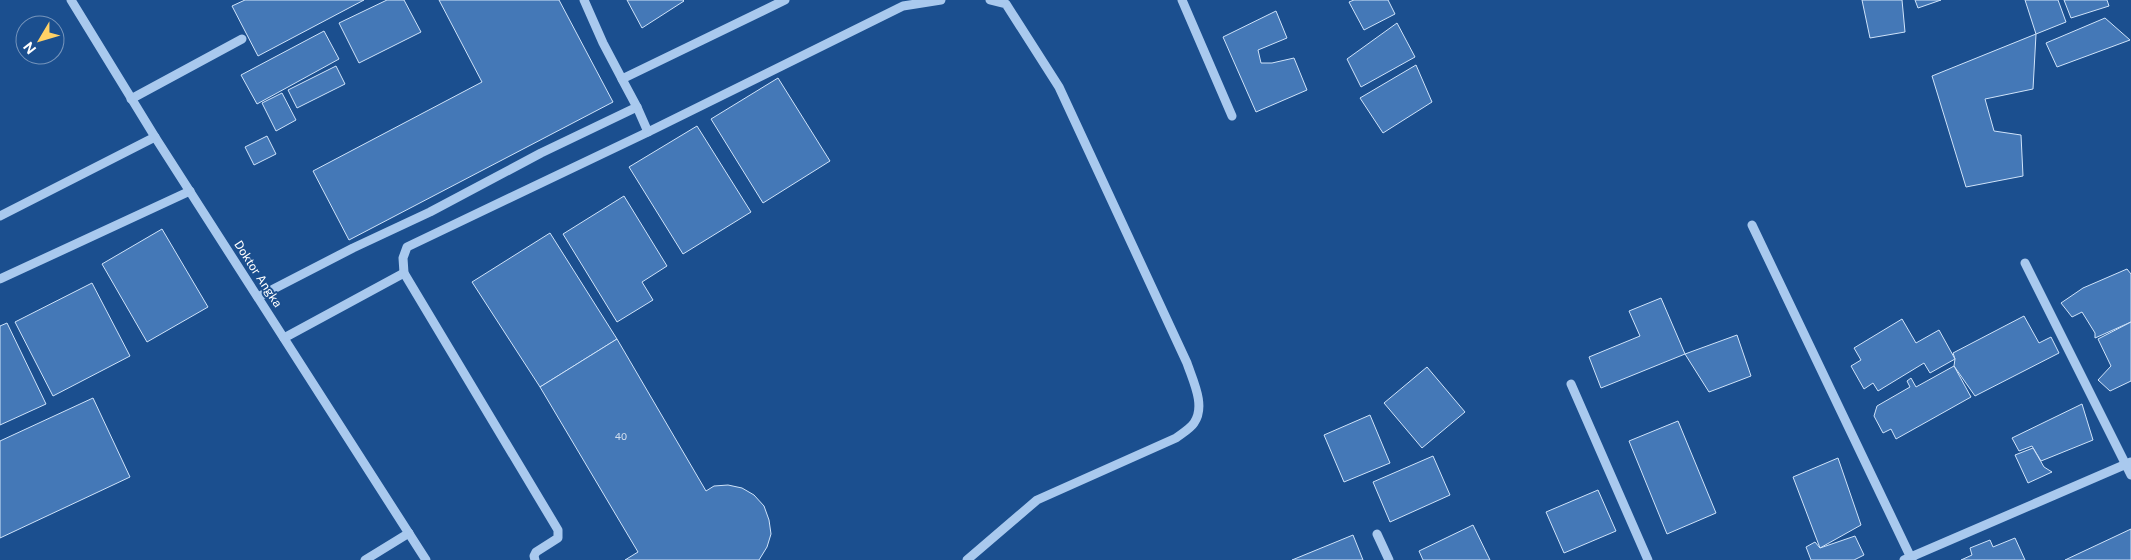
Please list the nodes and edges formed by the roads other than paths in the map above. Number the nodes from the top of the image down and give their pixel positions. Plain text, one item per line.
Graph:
1 (71, 0) edge
2 (584, 0) edge
3 (785, 0) edge
4 (941, 0) edge
5 (990, 0) edge
6 (1182, 0) edge
7 (242, 39) dead end
8 (622, 79) junction
9 (131, 99) junction
10 (637, 107) junction
11 (1232, 116) dead end
12 (648, 132) junction
13 (155, 137) junction
14 (190, 191) junction
15 (2, 213) edge
16 (1752, 225) dead end
17 (2025, 263) dead end
18 (404, 273) junction
19 (0, 279) edge
20 (258, 297) junction
21 (284, 338) junction
22 (1571, 384) dead end
23 (2129, 463) edge
24 (2131, 474) edge
25 (409, 533) junction
26 (1377, 534) dead end
27 (1909, 559) edge
28 (365, 560) edge
29 (426, 560) edge
30 (535, 560) edge
31 (967, 560) edge
32 (1389, 560) edge
33 (1648, 560) edge

1 - 9 street, Doktor Angka
2 - 8 street
3 - 8 street
4 - 12 street
5 - 31 street
6 - 11 street
7 - 9 street
8 - 10 street
9 - 13 street, Doktor Angka
10 - 12 street
10 - 20 street
12 - 18 street
13 - 14 street, Doktor Angka
13 - 15 street
14 - 19 street
14 - 20 street, Doktor Angka
16 - 27 street
17 - 23 street
18 - 21 street
18 - 30 street
20 - 21 street, Doktor Angka
21 - 25 street, Doktor Angka
22 - 33 street
23 - 24 street
23 - 27 street
25 - 28 street
25 - 29 street, Doktor Angka
26 - 32 street

